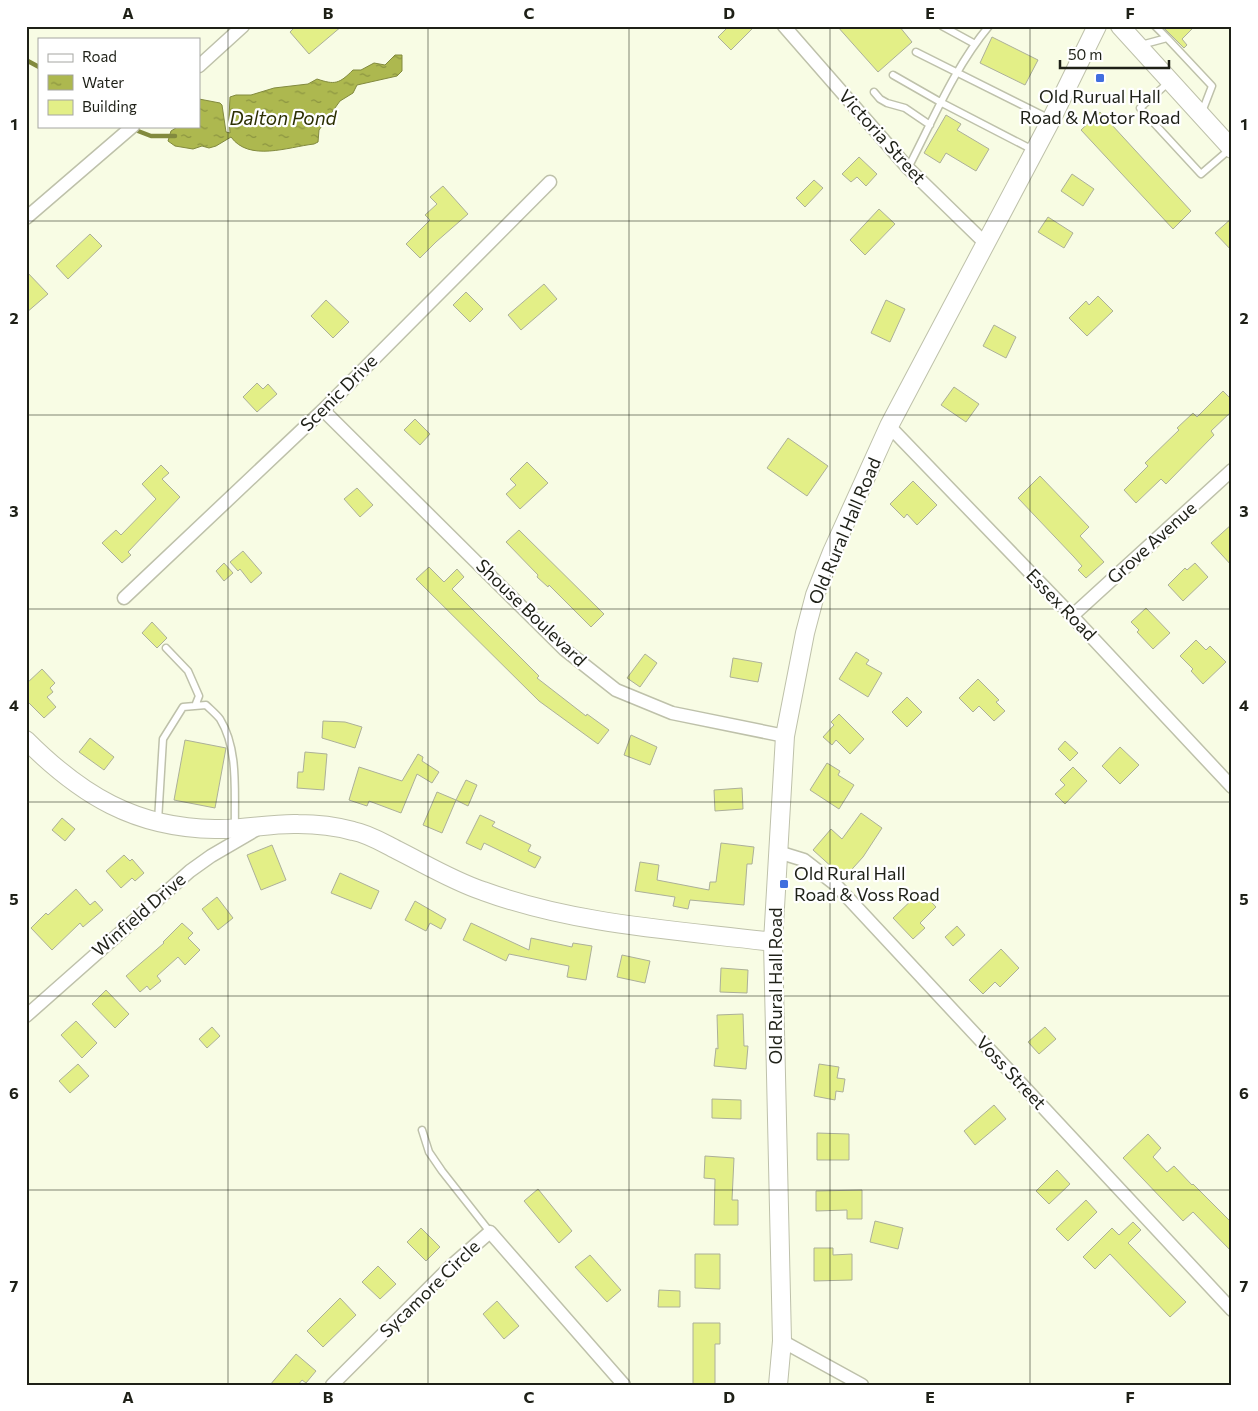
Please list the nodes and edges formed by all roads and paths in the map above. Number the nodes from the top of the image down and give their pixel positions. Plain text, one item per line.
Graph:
1 (243, 26) edge
2 (784, 26) edge
3 (942, 26) edge
4 (989, 26) edge
5 (1097, 26) edge
6 (1120, 26) edge
7 (1154, 26) edge
8 (1167, 38) junction
9 (975, 44) junction
10 (1138, 46) junction
11 (916, 52) dead end
12 (200, 65) edge
13 (957, 73) junction
14 (893, 75) dead end
15 (1170, 81) junction
16 (874, 92) dead end
17 (942, 103) junction
18 (1201, 116) junction
19 (1051, 120) junction
20 (930, 125) junction
21 (131, 128) edge
22 (1231, 149) edge
23 (1034, 151) junction
24 (908, 168) junction
25 (550, 182) dead end
26 (26, 218) edge
27 (985, 243) junction
28 (323, 410) junction
29 (889, 426) junction
30 (1232, 470) edge
31 (124, 598) dead end
32 (1072, 616) junction
33 (166, 648) dead end
34 (195, 706) junction
35 (785, 736) junction
36 (26, 740) edge
37 (1232, 787) edge
38 (158, 822) junction
39 (261, 827) junction
40 (235, 828) junction
41 (778, 852) junction
42 (773, 942) junction
43 (26, 1016) edge
44 (422, 1130) dead end
45 (490, 1232) junction
46 (1229, 1302) edge
47 (782, 1341) junction
48 (332, 1385) edge
49 (624, 1385) edge
50 (778, 1385) edge
51 (862, 1385) edge

1 - 12 street
2 - 24 street, Victoria Street
3 - 9 lane
4 - 9 lane
5 - 19 main road, Old Rural Hall Road
6 - 10 main road
7 - 8 lane
8 - 10 lane
8 - 18 lane
9 - 13 lane
10 - 15 main road
11 - 13 lane
13 - 17 lane
13 - 19 lane
14 - 17 lane
15 - 18 main road
15 - 22 lane
16 - 20 lane
17 - 20 lane
17 - 23 lane
18 - 22 main road
19 - 23 main road, Old Rural Hall Road
20 - 24 lane
21 - 26 street
23 - 27 main road, Old Rural Hall Road
24 - 27 street, Victoria Street
25 - 28 street, Scenic Drive
27 - 29 main road, Old Rural Hall Road
28 - 31 street, Scenic Drive
28 - 35 street, Shouse Boulevard
29 - 32 street, Essex Road
29 - 35 main road, Old Rural Hall Road
30 - 32 street, Grove Avenue
32 - 37 street, Essex Road
33 - 34 lane
34 - 38 lane
34 - 40 lane
35 - 41 main road, Old Rural Hall Road
36 - 38 main road
38 - 40 main road
39 - 40 main road
39 - 42 main road
39 - 43 street, Winfield Drive
41 - 42 main road, Old Rural Hall Road
41 - 46 street, Voss Street
42 - 47 main road, Old Rural Hall Road
44 - 45 lane
45 - 48 street, Sycamore Circle
45 - 49 street, Sycamore Circle
47 - 50 main road, Old Rural Hall Road
47 - 51 street

